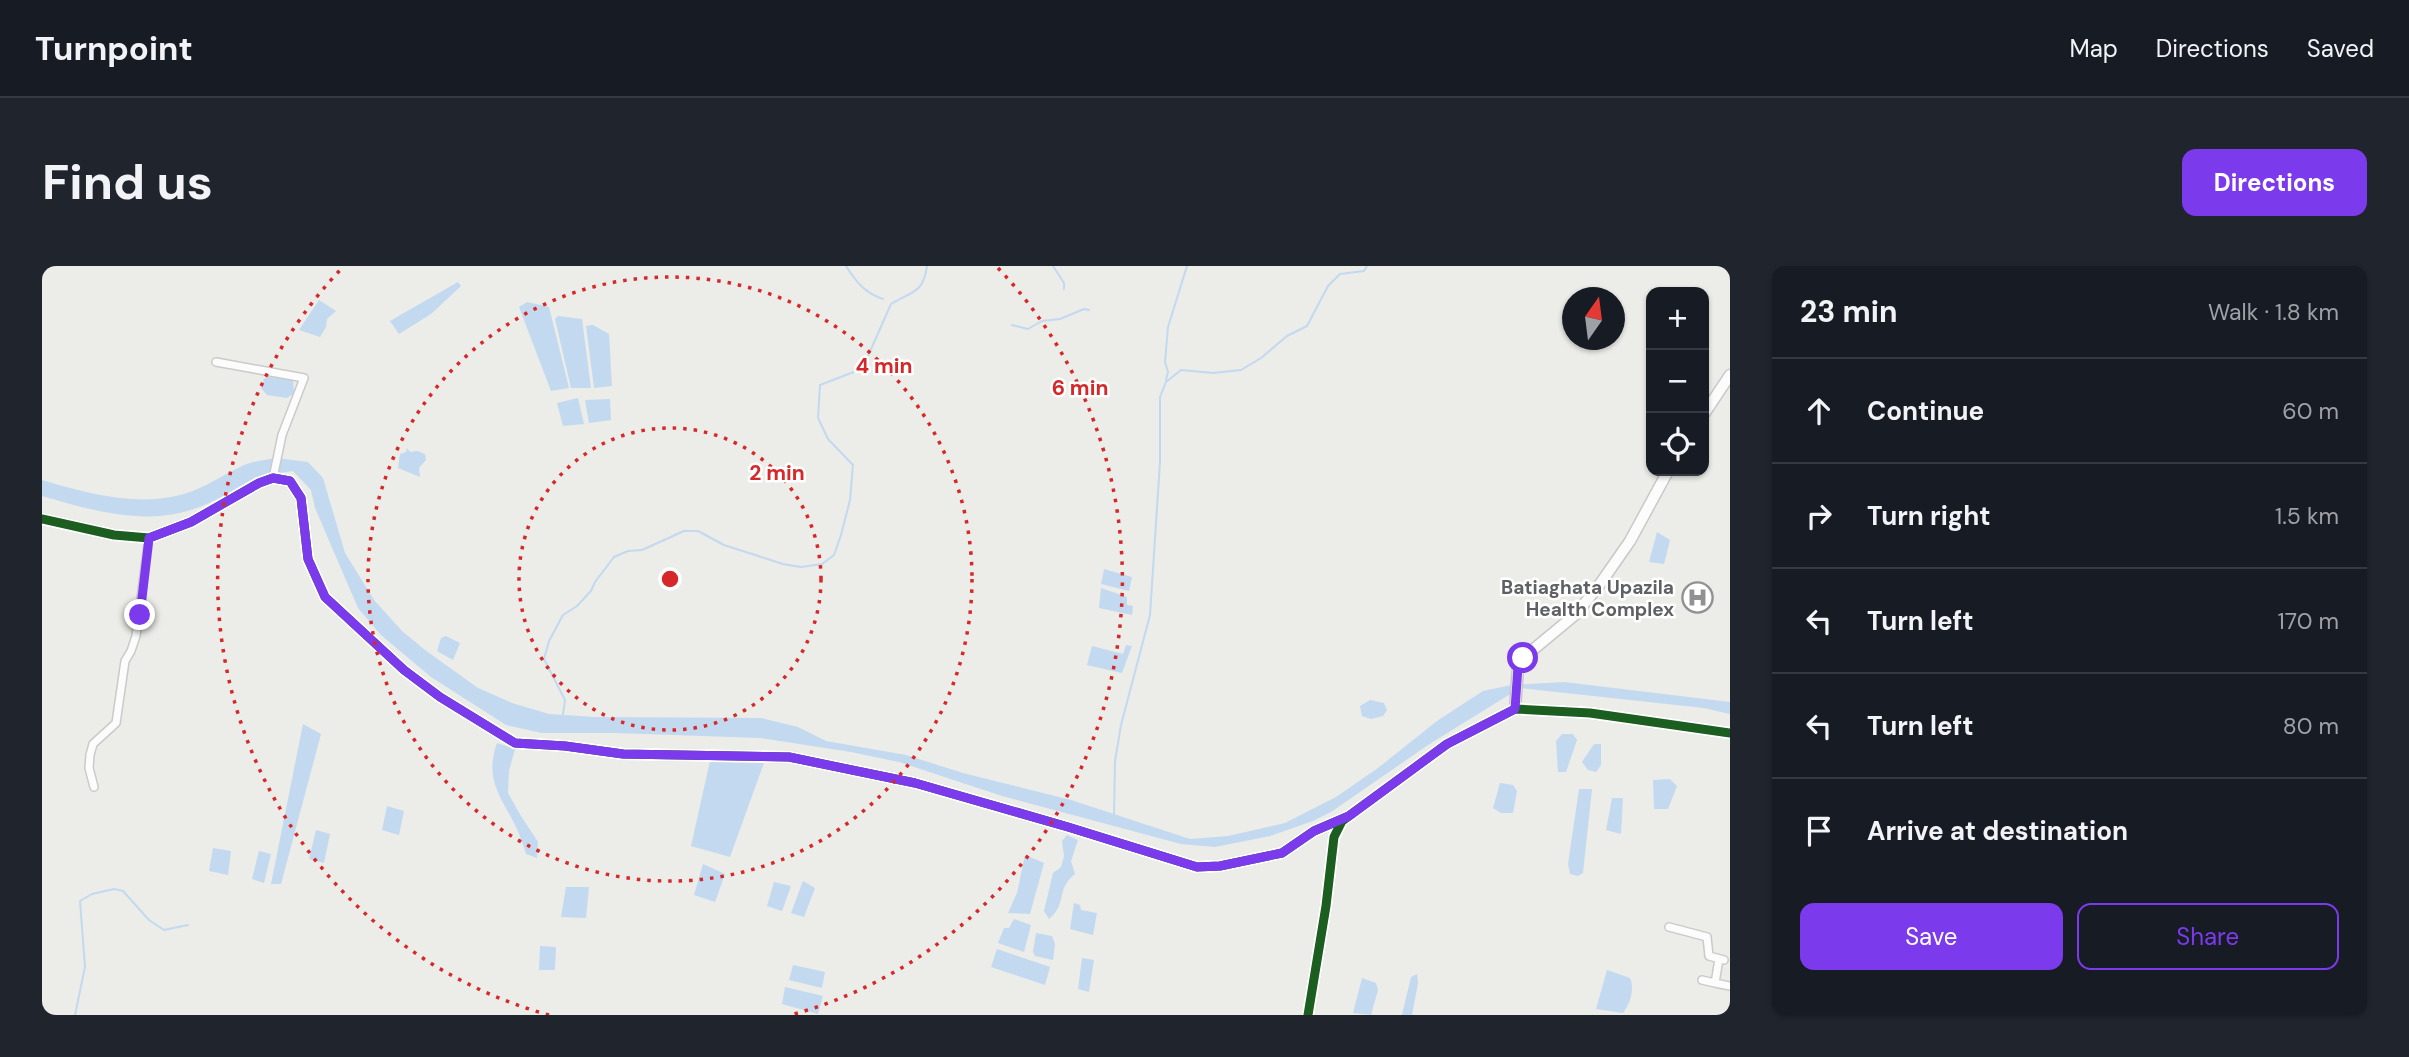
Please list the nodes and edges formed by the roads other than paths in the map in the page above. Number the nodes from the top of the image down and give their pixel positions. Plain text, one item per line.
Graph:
1 (216, 362) dead end
2 (1730, 375) edge
3 (1705, 413) edge
4 (1665, 476) edge
5 (273, 477) junction
6 (42, 519) edge
7 (149, 538) junction
8 (1515, 709) junction
9 (1730, 733) edge
10 (94, 787) dead end
11 (1349, 816) junction
12 (1669, 927) dead end
13 (1702, 980) dead end
14 (1715, 983) junction
15 (1730, 986) edge
16 (1308, 1015) edge

1 - 5 street
2 - 3 street
4 - 8 street
5 - 7 street
5 - 11 street
6 - 7 street
7 - 10 street
8 - 9 street
8 - 11 street
11 - 16 street
12 - 14 street
13 - 14 street
14 - 15 street

